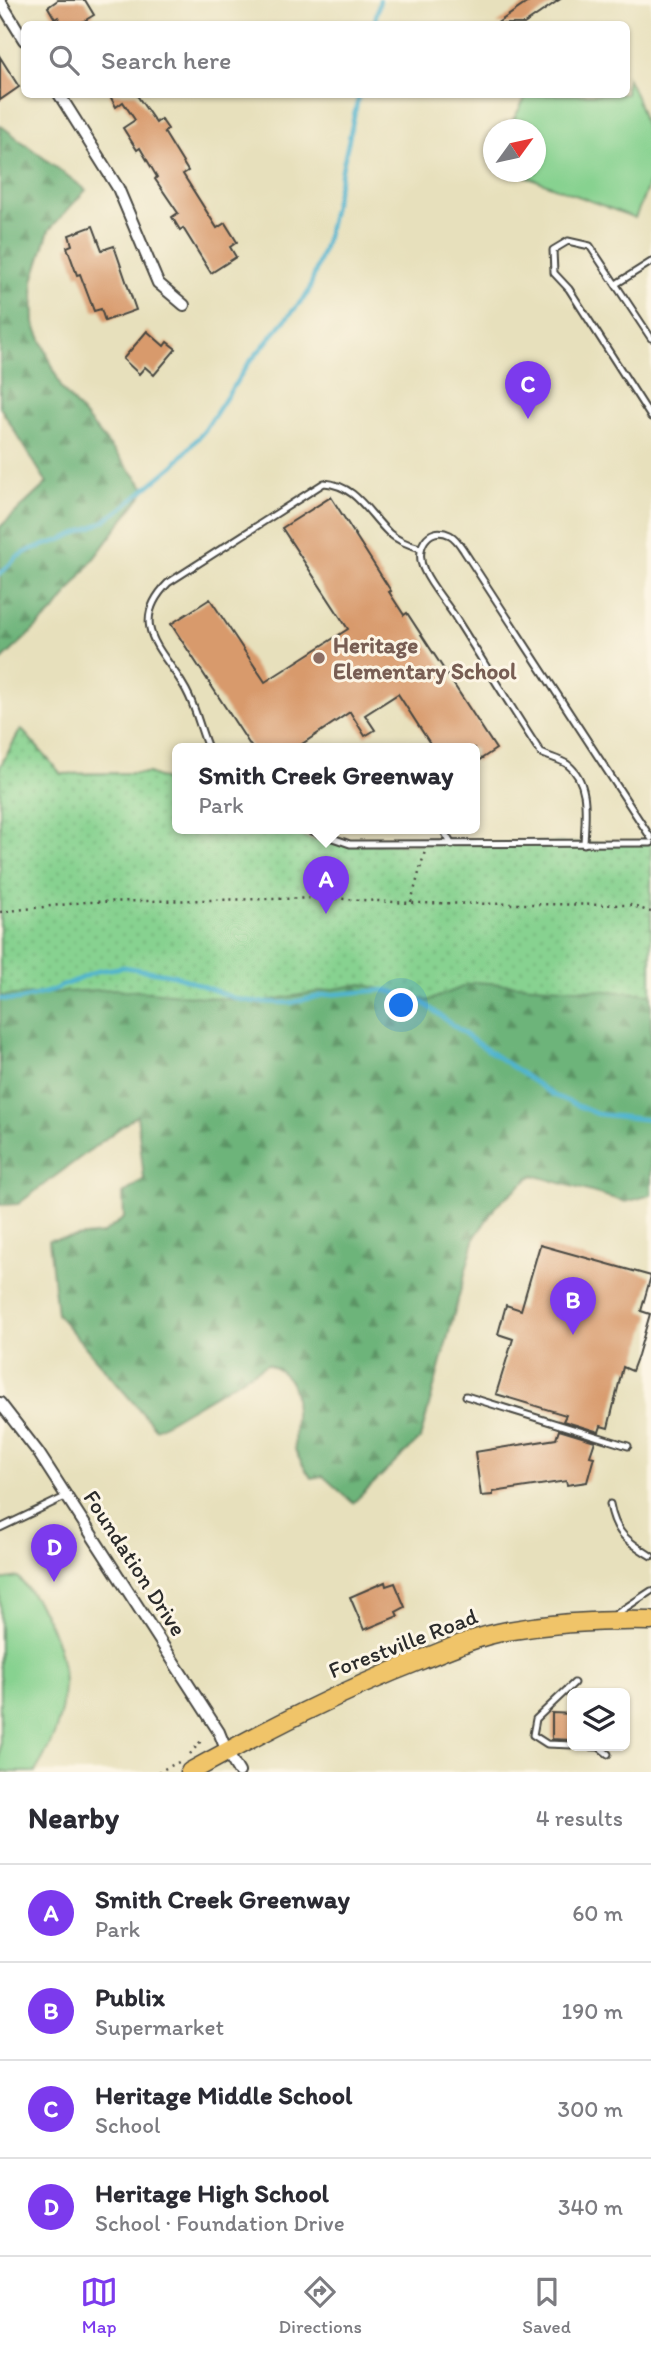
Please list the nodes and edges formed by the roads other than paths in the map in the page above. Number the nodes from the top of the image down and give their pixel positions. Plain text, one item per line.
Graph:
1 (0, 2) edge
2 (10, 18) junction
3 (0, 25) edge
4 (21, 35) edge
5 (62, 98) edge
6 (651, 262) edge
7 (616, 284) junction
8 (184, 305) dead end
9 (651, 338) edge
10 (651, 417) edge
11 (420, 548) junction
12 (206, 743) edge
13 (321, 834) edge
14 (446, 834) edge
15 (651, 841) edge
16 (584, 844) junction
17 (452, 845) junction
18 (466, 1396) dead end
19 (0, 1403) edge
20 (628, 1446) dead end
21 (67, 1496) junction
22 (610, 1504) dead end
23 (0, 1528) edge
24 (651, 1556) edge
25 (651, 1591) edge
26 (606, 1620) junction
27 (651, 1621) edge
28 (574, 1683) dead end
29 (569, 1688) edge
30 (567, 1689) edge
31 (567, 1745) edge
32 (604, 1751) edge
33 (227, 1752) junction
34 (607, 1754) dead end
35 (190, 1772) edge
36 (239, 1772) edge

1 - 2 street
2 - 3 street
2 - 4 street
5 - 8 street
6 - 7 lane
7 - 9 lane
7 - 10 lane
11 - 12 lane
11 - 15 lane
11 - 16 lane
13 - 17 lane
14 - 17 lane
15 - 16 lane
16 - 17 lane
18 - 20 lane
19 - 21 street, Foundation Drive
21 - 23 lane
21 - 33 street, Foundation Drive
22 - 24 lane
25 - 26 lane
26 - 27 main road, Forestville Road
26 - 33 main road, Forestville Road
28 - 29 lane
30 - 31 lane
32 - 34 lane
33 - 35 main road, Forestville Road
33 - 36 street, Foundation Drive

